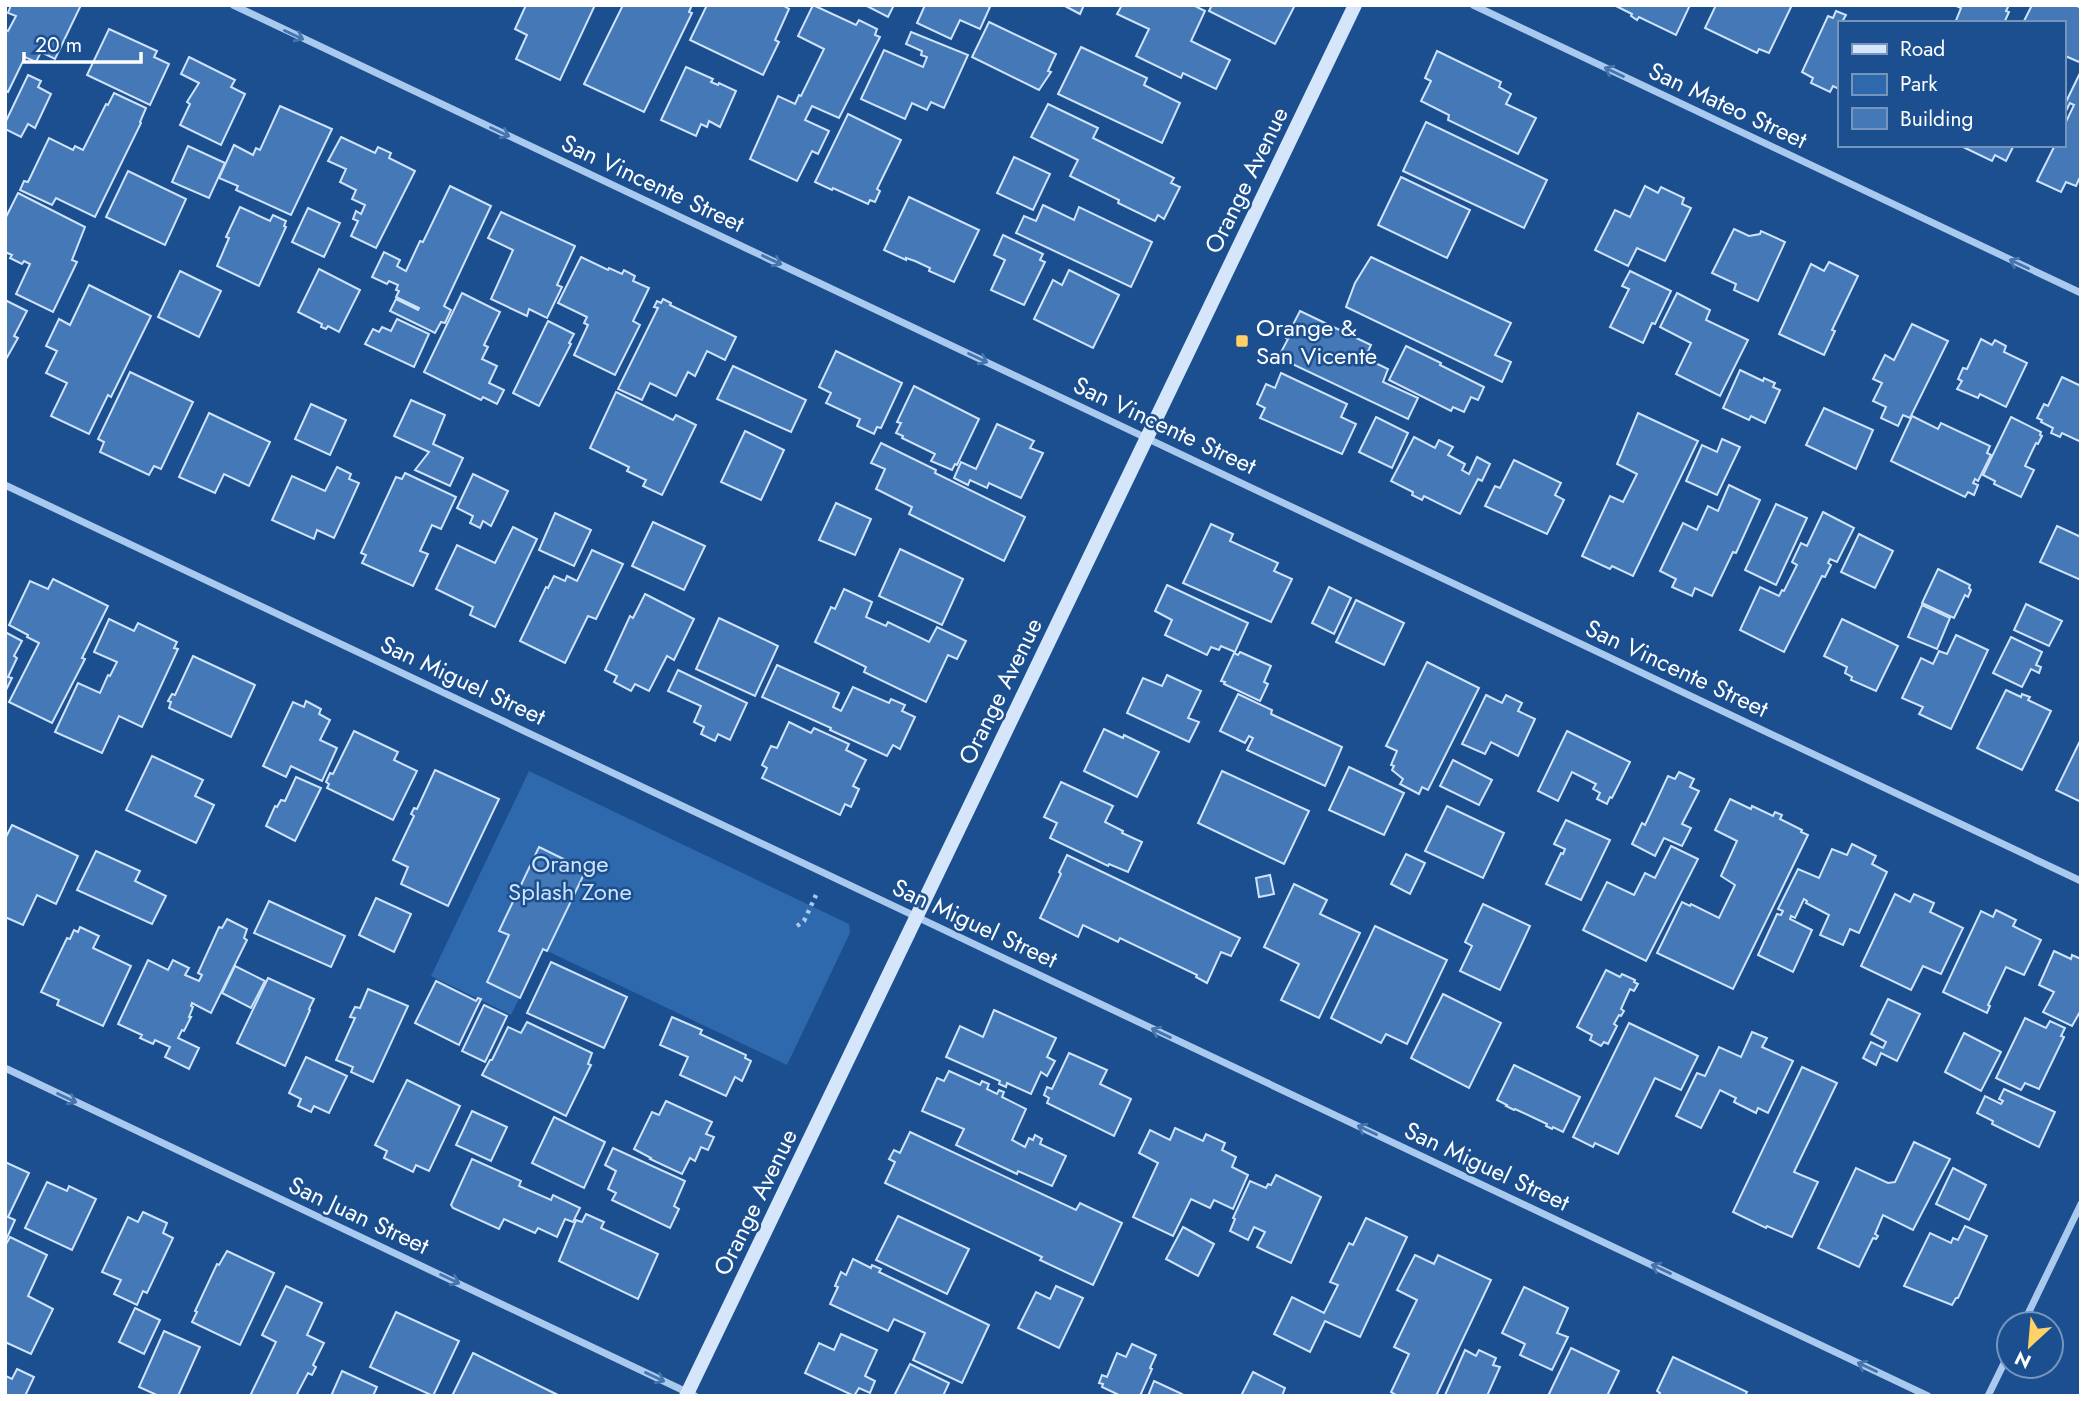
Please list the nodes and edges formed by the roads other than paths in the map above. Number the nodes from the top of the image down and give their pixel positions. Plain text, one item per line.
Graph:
1 (233, 5) edge
2 (1355, 5) edge
3 (1473, 5) edge
4 (2081, 293) edge
5 (1147, 438) junction
6 (5, 485) edge
7 (2081, 880) edge
8 (917, 917) junction
9 (5, 1069) edge
10 (2081, 1204) edge
11 (2030, 1310) edge
12 (1996, 1380) edge
13 (690, 1395) edge
14 (1928, 1396) edge
15 (1989, 1396) edge

1 -> 5 street, San Vincente Street
2 - 5 street, Orange Avenue
4 -> 3 street, San Mateo Street
5 - 7 street, San Vincente Street
5 - 8 street, Orange Avenue
6 - 8 street, San Miguel Street
8 - 13 street, Orange Avenue
14 -> 8 street, San Miguel Street
9 -> 13 street, San Juan Street
10 - 11 street
12 - 15 street

